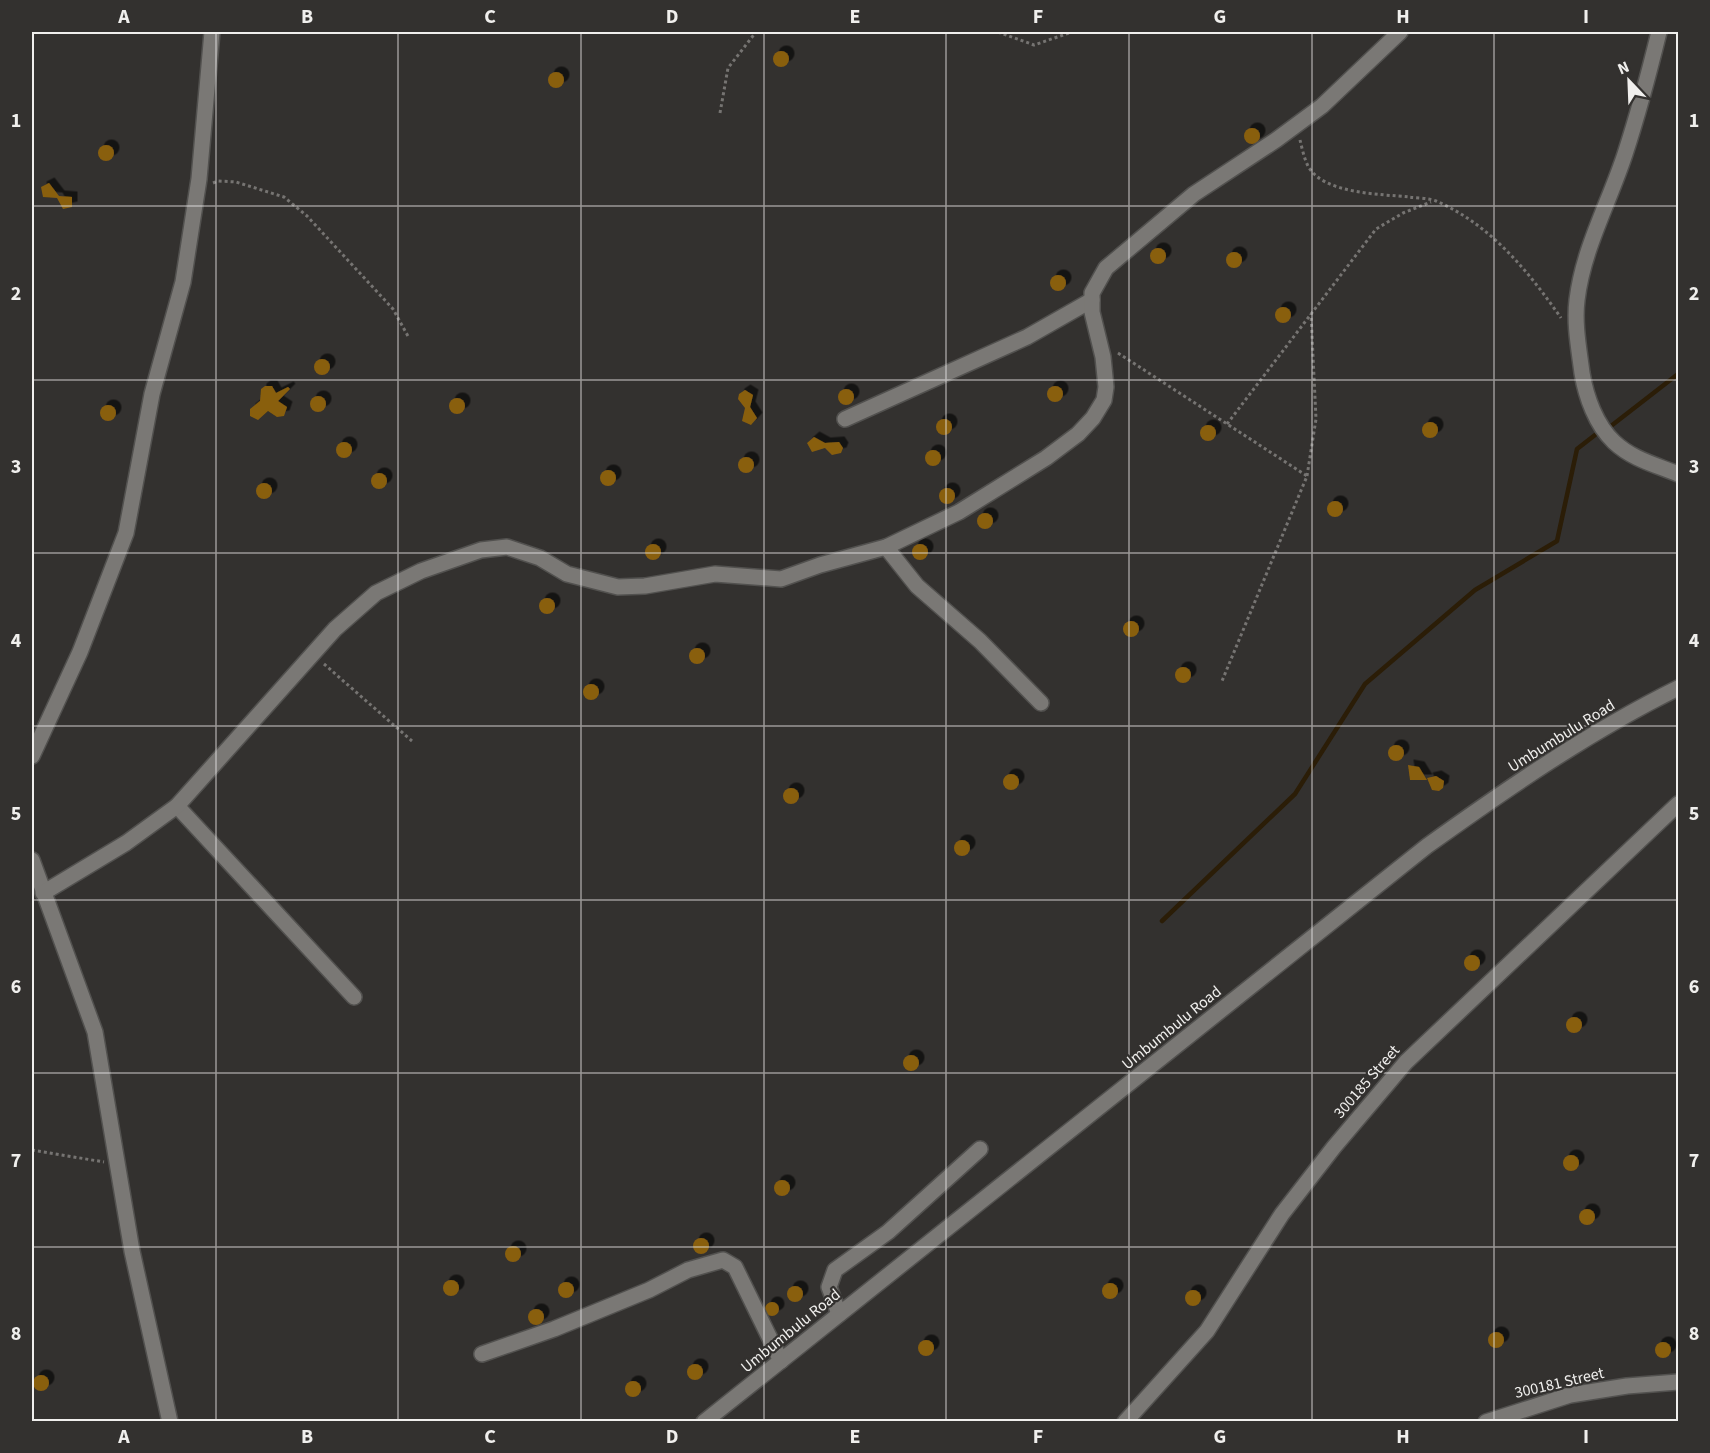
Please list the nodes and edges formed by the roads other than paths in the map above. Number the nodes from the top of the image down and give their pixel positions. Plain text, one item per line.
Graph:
1 (212, 32) edge
2 (1400, 32) edge
3 (1659, 32) edge
4 (1092, 300) junction
5 (845, 419) dead end
6 (1678, 474) edge
7 (886, 547) junction
8 (1678, 688) edge
9 (1041, 703) dead end
10 (32, 756) edge
11 (1678, 804) edge
12 (177, 806) junction
13 (32, 860) edge
14 (43, 893) junction
15 (354, 997) dead end
16 (980, 1149) dead end
17 (839, 1314) junction
18 (482, 1354) dead end
19 (781, 1361) junction
20 (1678, 1382) edge
21 (170, 1422) edge
22 (704, 1422) edge
23 (1125, 1422) edge
24 (1486, 1422) edge

1 - 10 street
2 - 4 street
3 - 6 street
4 - 5 street
4 - 7 street
7 - 9 street
7 - 12 street
8 - 17 street, Umbumbulu Road
11 - 23 street, 300185 Street
12 - 14 street
12 - 15 street
13 - 14 street
14 - 21 street
16 - 17 street
17 - 19 street, Umbumbulu Road
18 - 19 street
19 - 22 street, Umbumbulu Road
20 - 24 street, 300181 Street

